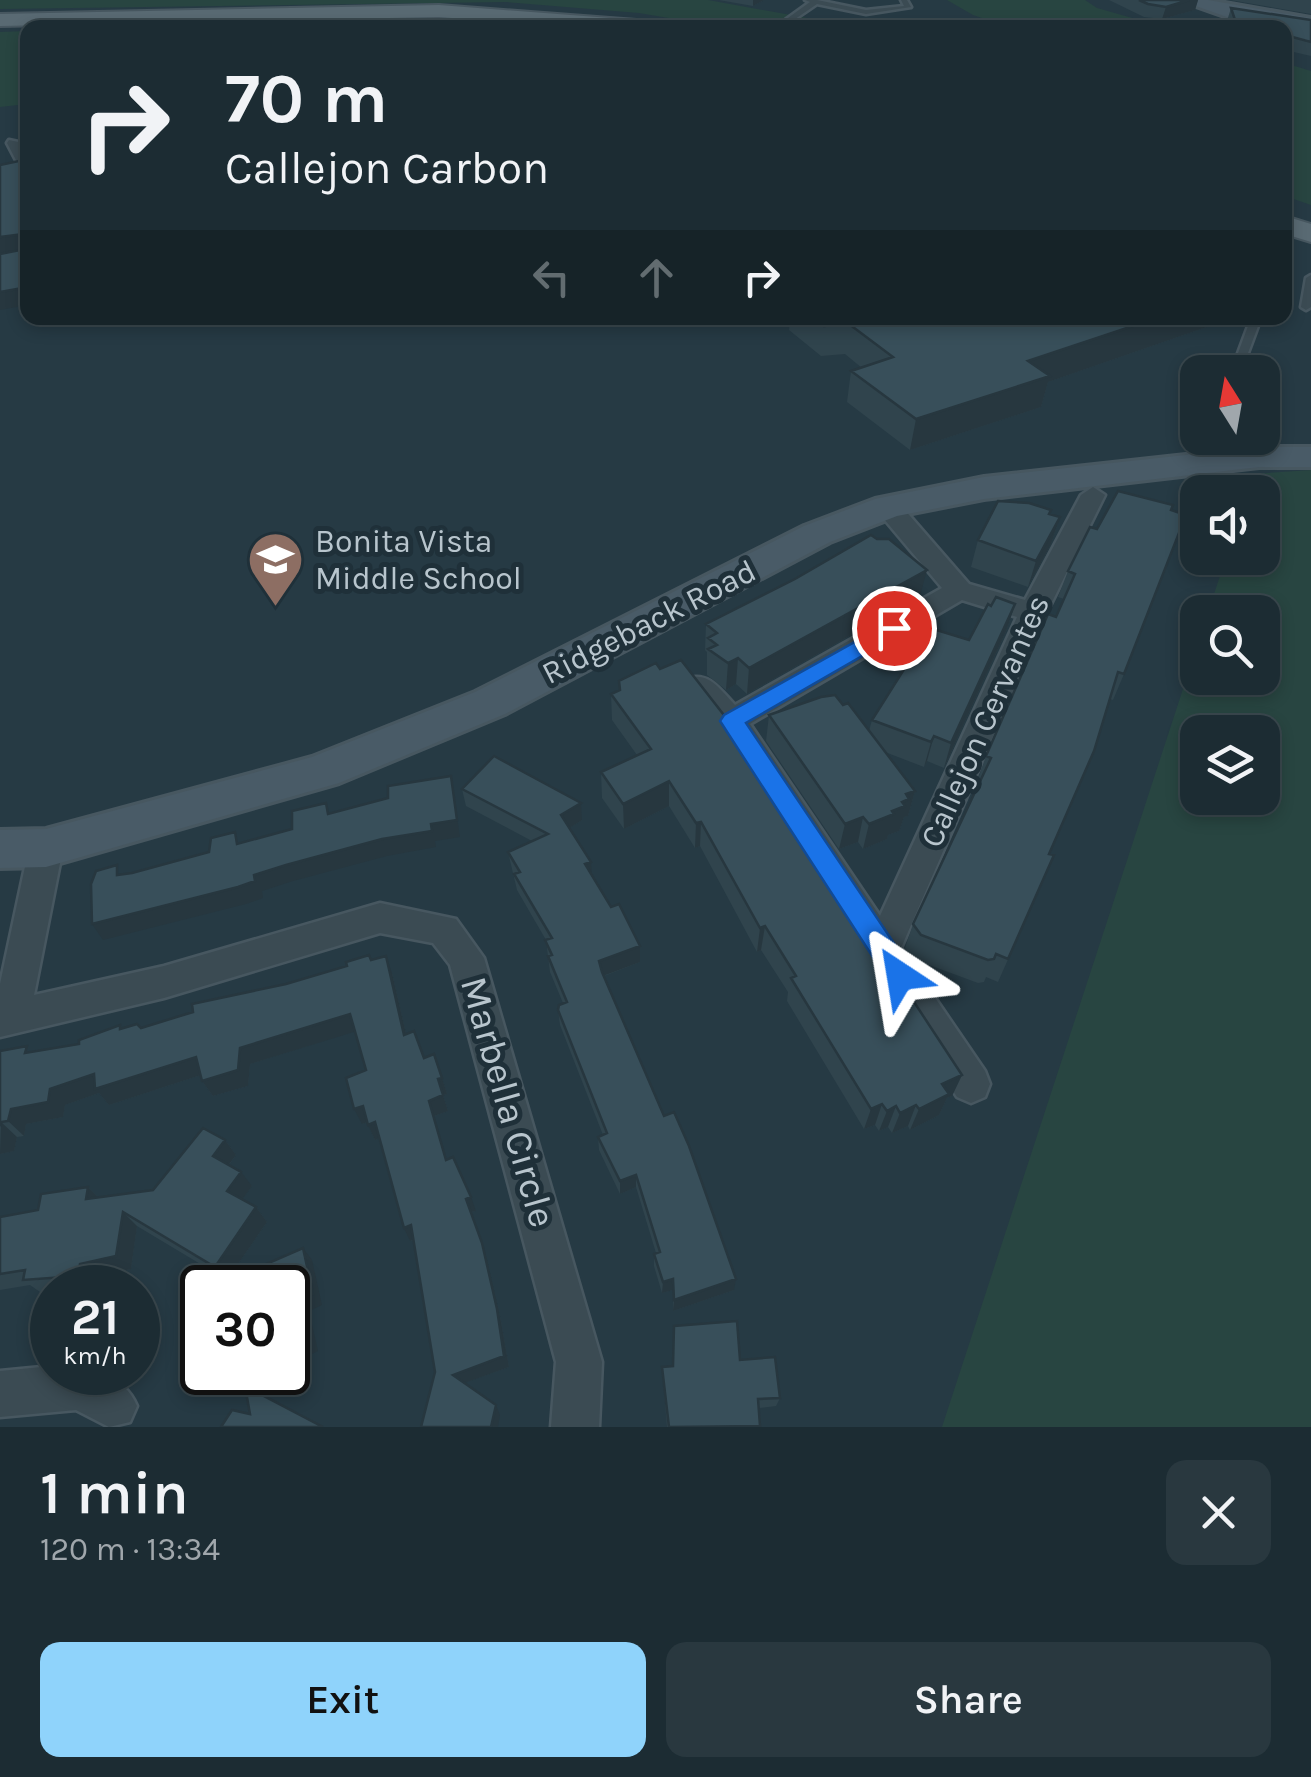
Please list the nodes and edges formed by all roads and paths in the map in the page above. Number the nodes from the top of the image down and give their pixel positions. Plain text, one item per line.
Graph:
1 (904, 0) edge
2 (1188, 0) edge
3 (811, 1) edge
4 (0, 20) edge
5 (557, 20) edge
6 (787, 20) edge
7 (1251, 20) edge
8 (15, 142) dead end
9 (20, 151) edge
10 (1311, 278) edge
11 (1306, 307) dead end
12 (1253, 325) edge
13 (1242, 355) edge
14 (1280, 452) edge
15 (1199, 455) edge
16 (1311, 457) edge
17 (1093, 495) dead end
18 (888, 508) junction
19 (960, 590) junction
20 (1033, 612) junction
21 (699, 686) edge
22 (732, 721) junction
23 (46, 848) junction
24 (0, 849) edge
25 (883, 949) junction
26 (5, 1020) edge
27 (971, 1084) dead end
28 (0, 1394) edge
29 (114, 1406) dead end
30 (575, 1427) edge

1 - 3 lane
2 - 7 street
3 - 6 lane
4 - 5 main road
8 - 9 street
10 - 11 lane
12 - 13 lane
14 - 16 street, Ridgeback Road
15 - 18 street, Ridgeback Road
17 - 20 street, Callejon Cervantes
18 - 19 street
18 - 23 street, Ridgeback Road
19 - 20 street
19 - 22 street
20 - 25 street, Callejon Cervantes
21 - 22 street
22 - 25 street
23 - 24 street, Ridgeback Road
23 - 26 street, Marbella Circle
25 - 27 street
26 - 30 street, Marbella Circle
28 - 29 street

